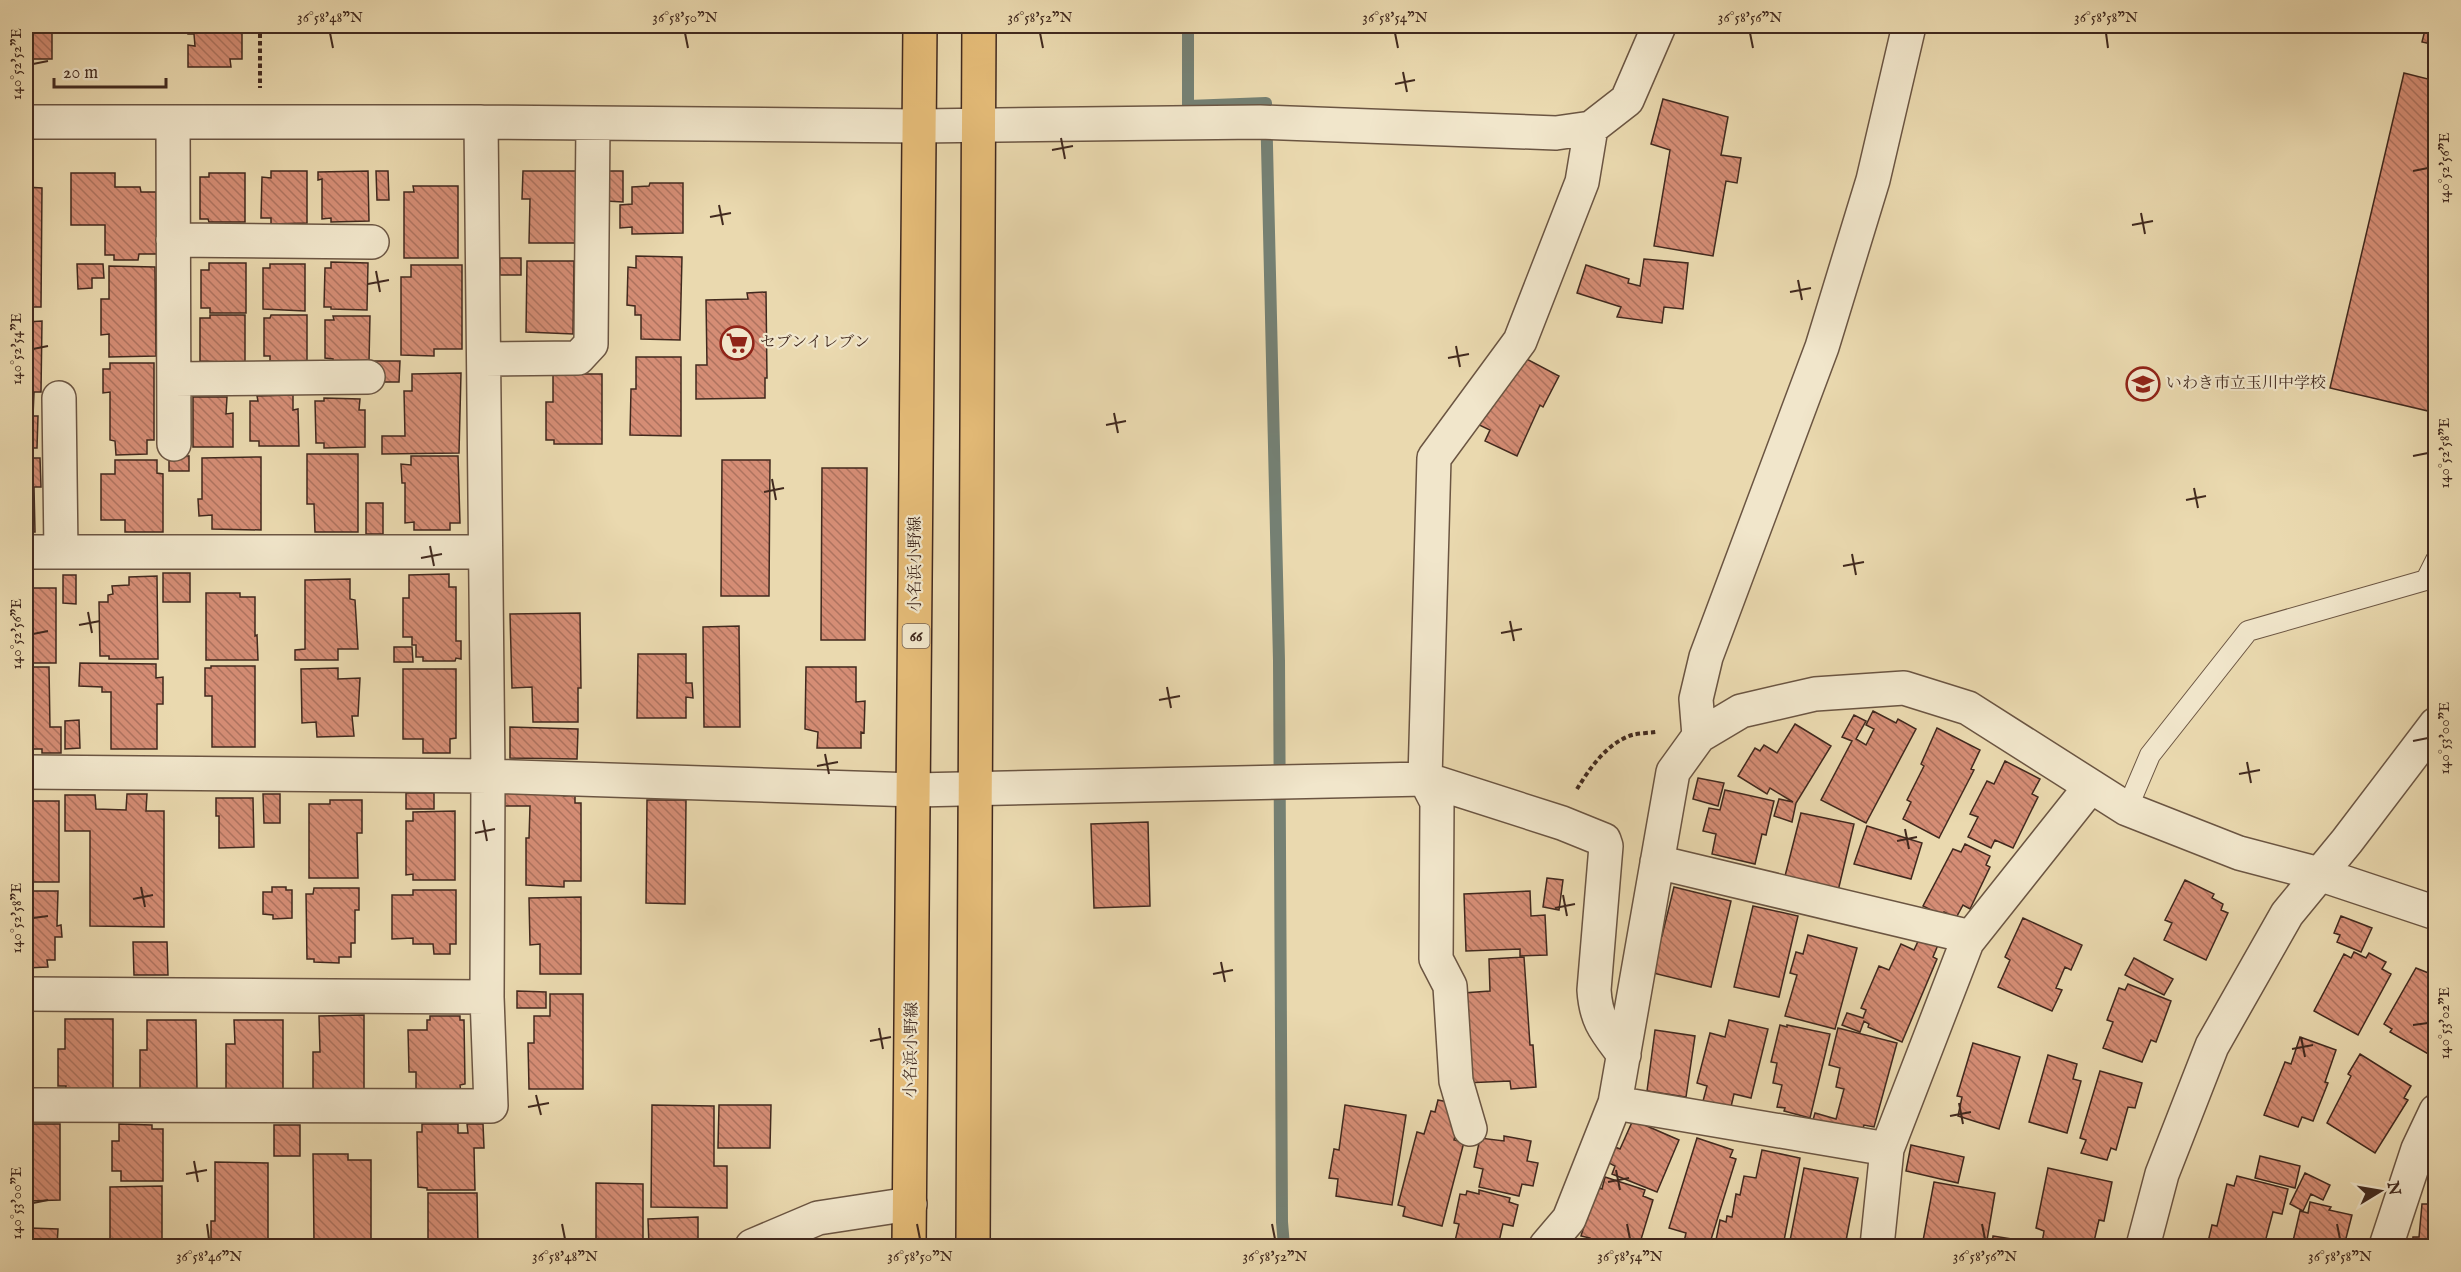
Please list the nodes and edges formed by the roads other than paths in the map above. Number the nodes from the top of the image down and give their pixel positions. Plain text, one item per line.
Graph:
1 (920, 26) edge
2 (979, 26) edge
3 (1659, 26) edge
4 (1909, 26) edge
5 (26, 122) edge
6 (173, 122) junction
7 (481, 122) junction
8 (593, 123) junction
9 (978, 124) junction
10 (919, 126) junction
11 (1591, 128) junction
12 (174, 240) junction
13 (372, 242) dead end
14 (484, 359) junction
15 (368, 377) dead end
16 (174, 379) junction
17 (59, 398) dead end
18 (174, 444) dead end
19 (26, 552) edge
20 (61, 552) junction
21 (485, 552) junction
22 (2436, 560) edge
23 (2436, 724) edge
24 (1697, 738) junction
25 (26, 772) edge
26 (488, 776) junction
27 (1425, 779) junction
28 (2091, 786) junction
29 (974, 788) junction
30 (915, 790) junction
31 (2127, 809) junction
32 (1657, 862) junction
33 (2319, 874) junction
34 (2436, 913) edge
35 (1971, 937) junction
36 (26, 994) edge
37 (488, 997) junction
38 (1624, 1055) junction
39 (1615, 1103) junction
40 (26, 1105) edge
41 (2436, 1111) edge
42 (1470, 1129) dead end
43 (1887, 1149) junction
44 (910, 1204) junction
45 (752, 1246) edge
46 (909, 1246) edge
47 (973, 1246) edge
48 (1546, 1246) edge
49 (1877, 1246) edge
50 (2143, 1246) edge
51 (2386, 1246) edge

1 - 10 main road, 小名浜小野線 / 66
2 - 9 main road
3 - 11 street
4 - 24 street
5 - 6 street
6 - 7 street
6 - 12 street
7 - 8 street
7 - 14 street
8 - 10 street
8 - 14 street
9 - 10 street
9 - 11 street
9 - 29 main road
10 - 30 main road, 小名浜小野線 / 66
11 - 27 street
12 - 13 street
12 - 16 street
14 - 21 street
15 - 16 street
16 - 18 street
17 - 20 street
19 - 20 street
20 - 21 street
21 - 26 street
22 - 31 lane
23 - 33 street
24 - 28 street
24 - 32 street
25 - 26 street
26 - 30 street
26 - 37 street
27 - 29 street
27 - 38 street
27 - 42 street
28 - 31 street
28 - 35 street
29 - 30 street
29 - 47 main road
30 - 44 main road, 小名浜小野線 / 66
31 - 33 street
32 - 35 street
32 - 38 street
33 - 34 street
33 - 50 street
35 - 43 street
36 - 37 street
37 - 40 street
38 - 39 street
39 - 43 street
39 - 48 street
41 - 51 street
43 - 49 street
44 - 45 street
44 - 46 main road, 小名浜小野線 / 66

